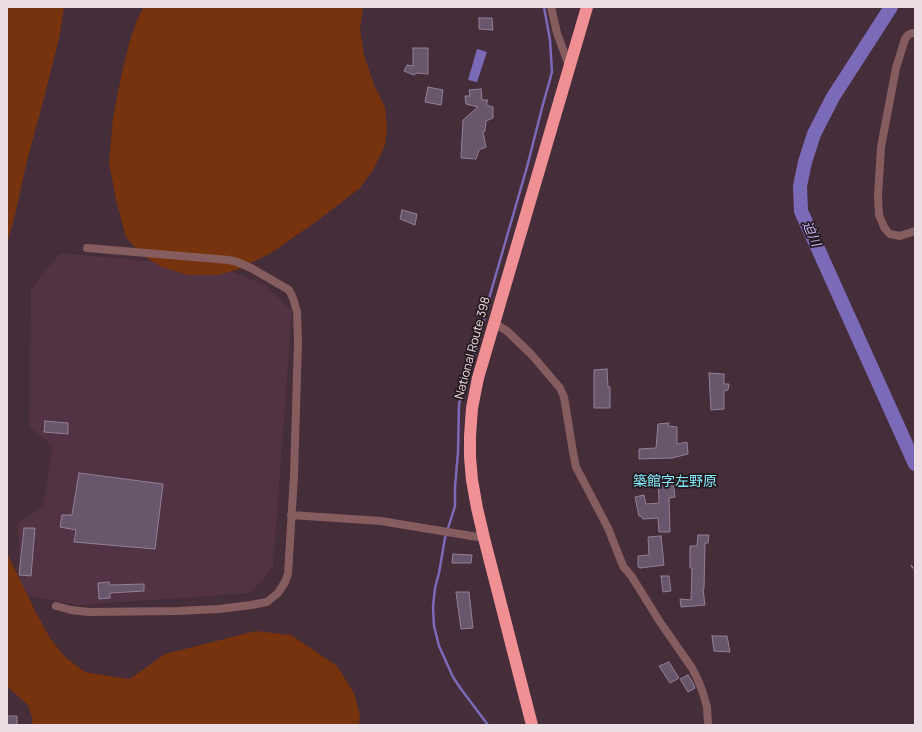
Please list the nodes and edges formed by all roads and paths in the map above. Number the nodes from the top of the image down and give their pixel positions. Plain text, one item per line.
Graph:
1 (551, 7) edge
2 (587, 7) edge
3 (915, 32) edge
4 (570, 67) junction
5 (915, 231) edge
6 (87, 248) dead end
7 (494, 323) junction
8 (292, 515) junction
9 (484, 538) junction
10 (911, 565) dead end
11 (915, 572) edge
12 (56, 606) dead end
13 (532, 725) edge
14 (708, 725) edge

1 - 4 street
2 - 4 highway, National Route 398
3 - 5 street
4 - 7 highway, National Route 398
6 - 8 street
7 - 9 highway, National Route 398
7 - 14 street
8 - 9 street
8 - 12 street
9 - 13 highway, National Route 398
10 - 11 path

